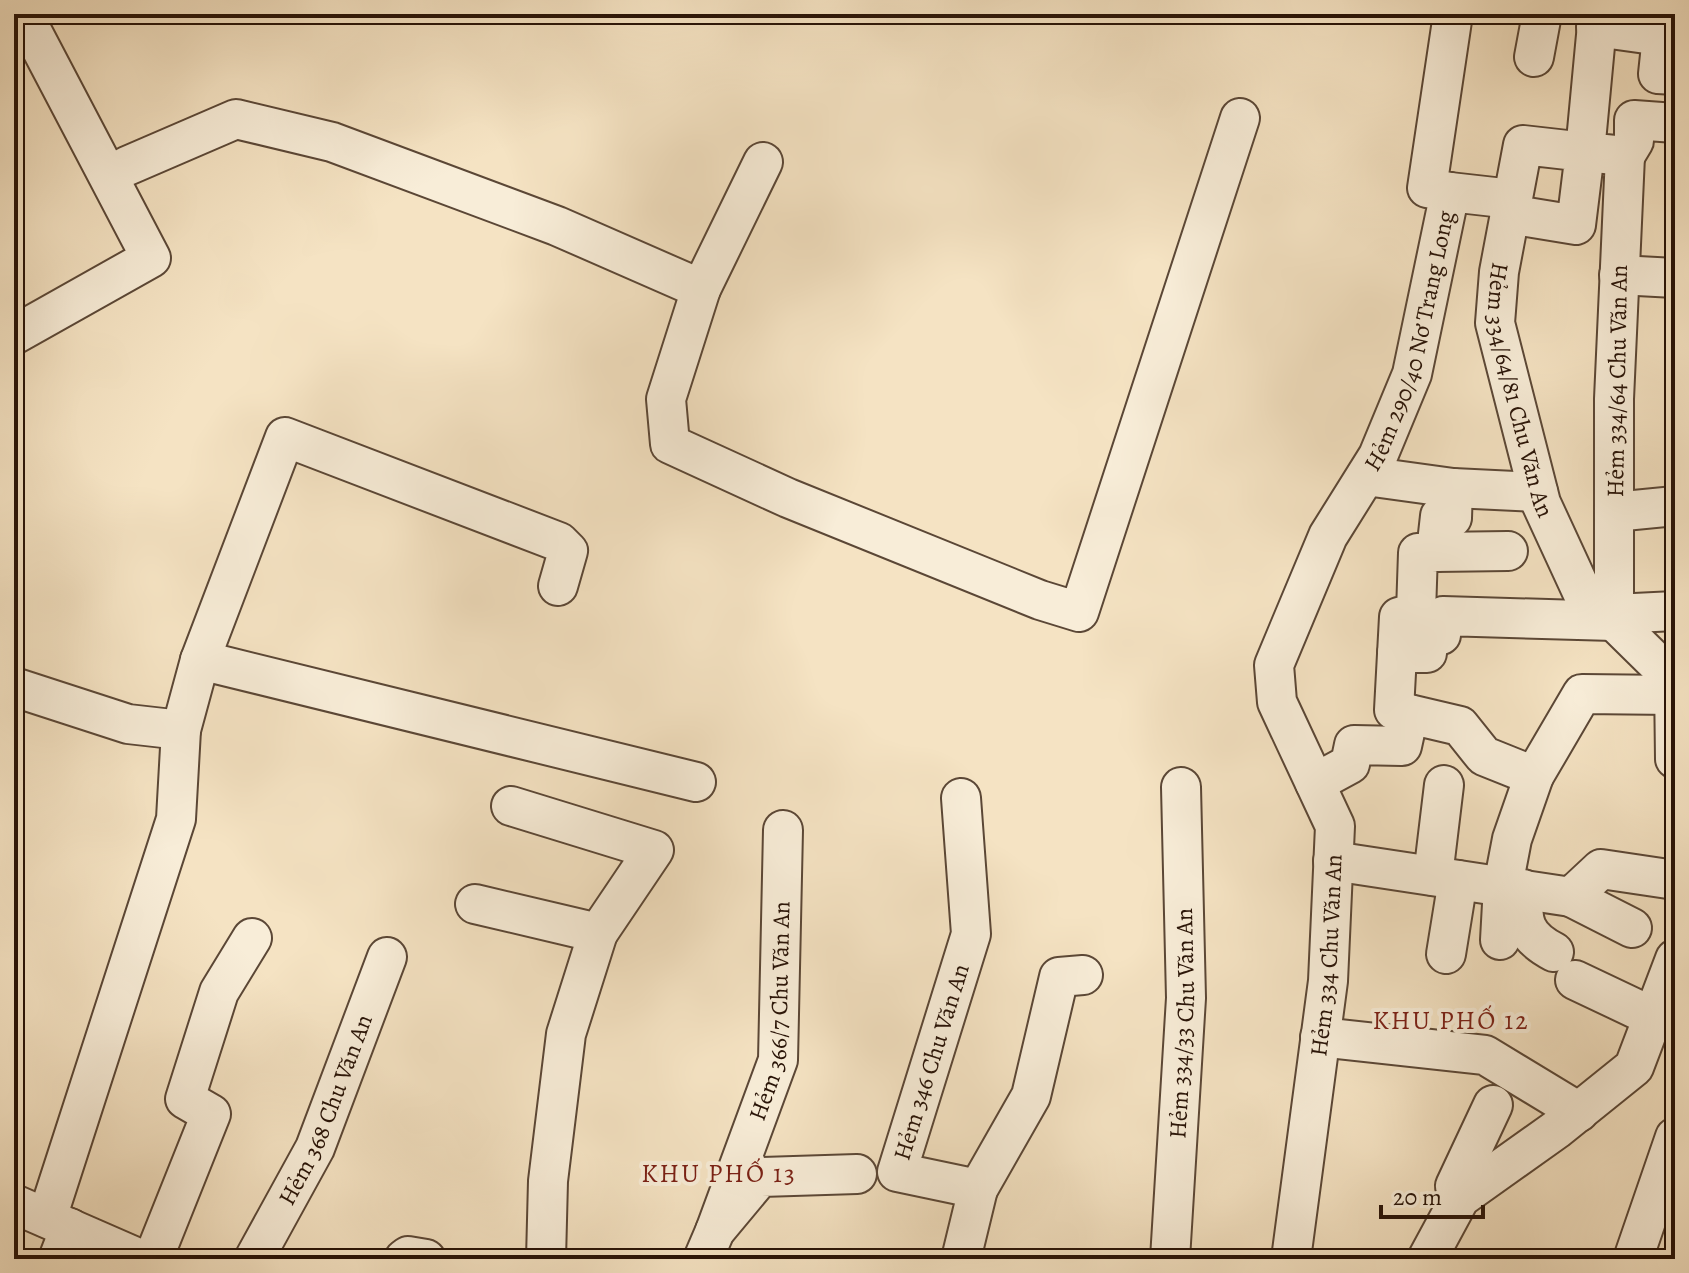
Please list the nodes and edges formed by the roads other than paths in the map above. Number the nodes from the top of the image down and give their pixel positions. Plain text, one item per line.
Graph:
1 (23, 14) edge
2 (41, 14) edge
3 (1453, 14) edge
4 (1542, 14) edge
5 (1597, 20) edge
6 (1668, 37) edge
7 (1534, 57) dead end
8 (1675, 75) edge
9 (1240, 118) dead end
10 (1675, 123) edge
11 (1585, 152) junction
12 (1625, 156) junction
13 (763, 162) dead end
14 (127, 166) junction
15 (1450, 192) junction
16 (1510, 206) junction
17 (171, 240) dead end
18 (1619, 275) junction
19 (1675, 278) edge
20 (701, 289) junction
21 (14, 335) edge
22 (1366, 476) junction
23 (1453, 488) junction
24 (1538, 492) junction
25 (1675, 506) edge
26 (1614, 512) junction
27 (1508, 551) dead end
28 (1436, 552) junction
29 (558, 586) dead end
30 (1675, 611) edge
31 (1614, 612) junction
32 (1397, 653) junction
33 (200, 660) junction
34 (1274, 665) joint
35 (14, 687) edge
36 (1674, 695) edge
37 (1409, 714) junction
38 (181, 730) junction
39 (1675, 737) edge
40 (1675, 759) edge
41 (1534, 776) junction
42 (696, 782) dead end
43 (1315, 783) junction
44 (1444, 785) dead end
45 (1181, 787) dead end
46 (961, 798) dead end
47 (511, 806) dead end
48 (783, 830) dead end
49 (1333, 861) junction
50 (1445, 878) junction
51 (1675, 880) edge
52 (1513, 888) junction
53 (1571, 897) junction
54 (475, 904) dead end
55 (1632, 928) dead end
56 (598, 933) junction
57 (252, 938) dead end
58 (1500, 940) dead end
59 (1446, 954) dead end
60 (387, 957) dead end
61 (1675, 959) edge
62 (1083, 975) dead end
63 (1653, 1017) junction
64 (1320, 1037) junction
65 (1493, 1105) dead end
66 (1579, 1112) junction
67 (1675, 1137) edge
68 (857, 1174) dead end
69 (978, 1189) junction
70 (1460, 1198) junction
71 (47, 1227) edge
72 (709, 1245) edge
73 (1438, 1255) edge
74 (140, 1259) edge
75 (153, 1259) edge
76 (254, 1259) edge
77 (404, 1259) edge
78 (426, 1259) edge
79 (546, 1259) edge
80 (961, 1259) edge
81 (1170, 1259) edge
82 (1291, 1259) edge
83 (1633, 1259) edge

1 - 21 street
2 - 14 street
3 - 15 street, Hẻm 290/40 Nơ Trang Long
4 - 7 street
5 - 6 street
5 - 11 street
6 - 8 street
9 - 20 street
10 - 12 street, Hẻm 334/64 Chu Văn An
11 - 12 street
11 - 16 street, Hẻm 334/64/81 Chu Văn An
11 - 16 street
12 - 18 street, Hẻm 334/64 Chu Văn An
13 - 20 street
14 - 17 street
14 - 20 street
15 - 16 street
15 - 22 street, Hẻm 290/40 Nơ Trang Long
16 - 24 street, Hẻm 334/64/81 Chu Văn An
18 - 19 street
18 - 26 street, Hẻm 334/64 Chu Văn An
22 - 23 street
22 - 34 street, Hẻm 290/40 Nơ Trang Long
23 - 24 street
23 - 28 street
24 - 31 street, Hẻm 334/64/81 Chu Văn An
25 - 26 street
26 - 31 street, Hẻm 334/64 Chu Văn An
27 - 28 street
28 - 32 street
29 - 33 street
30 - 31 street
31 - 32 street
31 - 36 street
32 - 37 street
33 - 38 street
33 - 42 street
34 - 43 street, Hẻm 334 Chu Văn An
35 - 38 street
36 - 39 street
36 - 41 street
37 - 41 street
37 - 43 street
38 - 71 street
39 - 40 street
41 - 52 street
43 - 49 street, Hẻm 334 Chu Văn An
44 - 50 street
45 - 81 street, Hẻm 334/33 Chu Văn An
46 - 69 street, Hẻm 346 Chu Văn An
47 - 56 street
48 - 72 street, Hẻm 366/7 Chu Văn An
49 - 50 street
49 - 64 street, Hẻm 334 Chu Văn An
50 - 52 street
50 - 59 street
51 - 53 street
52 - 53 street
52 - 58 street
52 - 63 street
53 - 55 street
54 - 56 street
56 - 79 street
57 - 75 street
60 - 76 street, Hẻm 368 Chu Văn An
61 - 63 street
62 - 69 street
63 - 66 street
64 - 66 street
64 - 82 street, Hẻm 334 Chu Văn An
65 - 70 street
66 - 70 street
67 - 83 street
68 - 72 street
69 - 80 street
70 - 73 street
71 - 74 street
77 - 78 street

